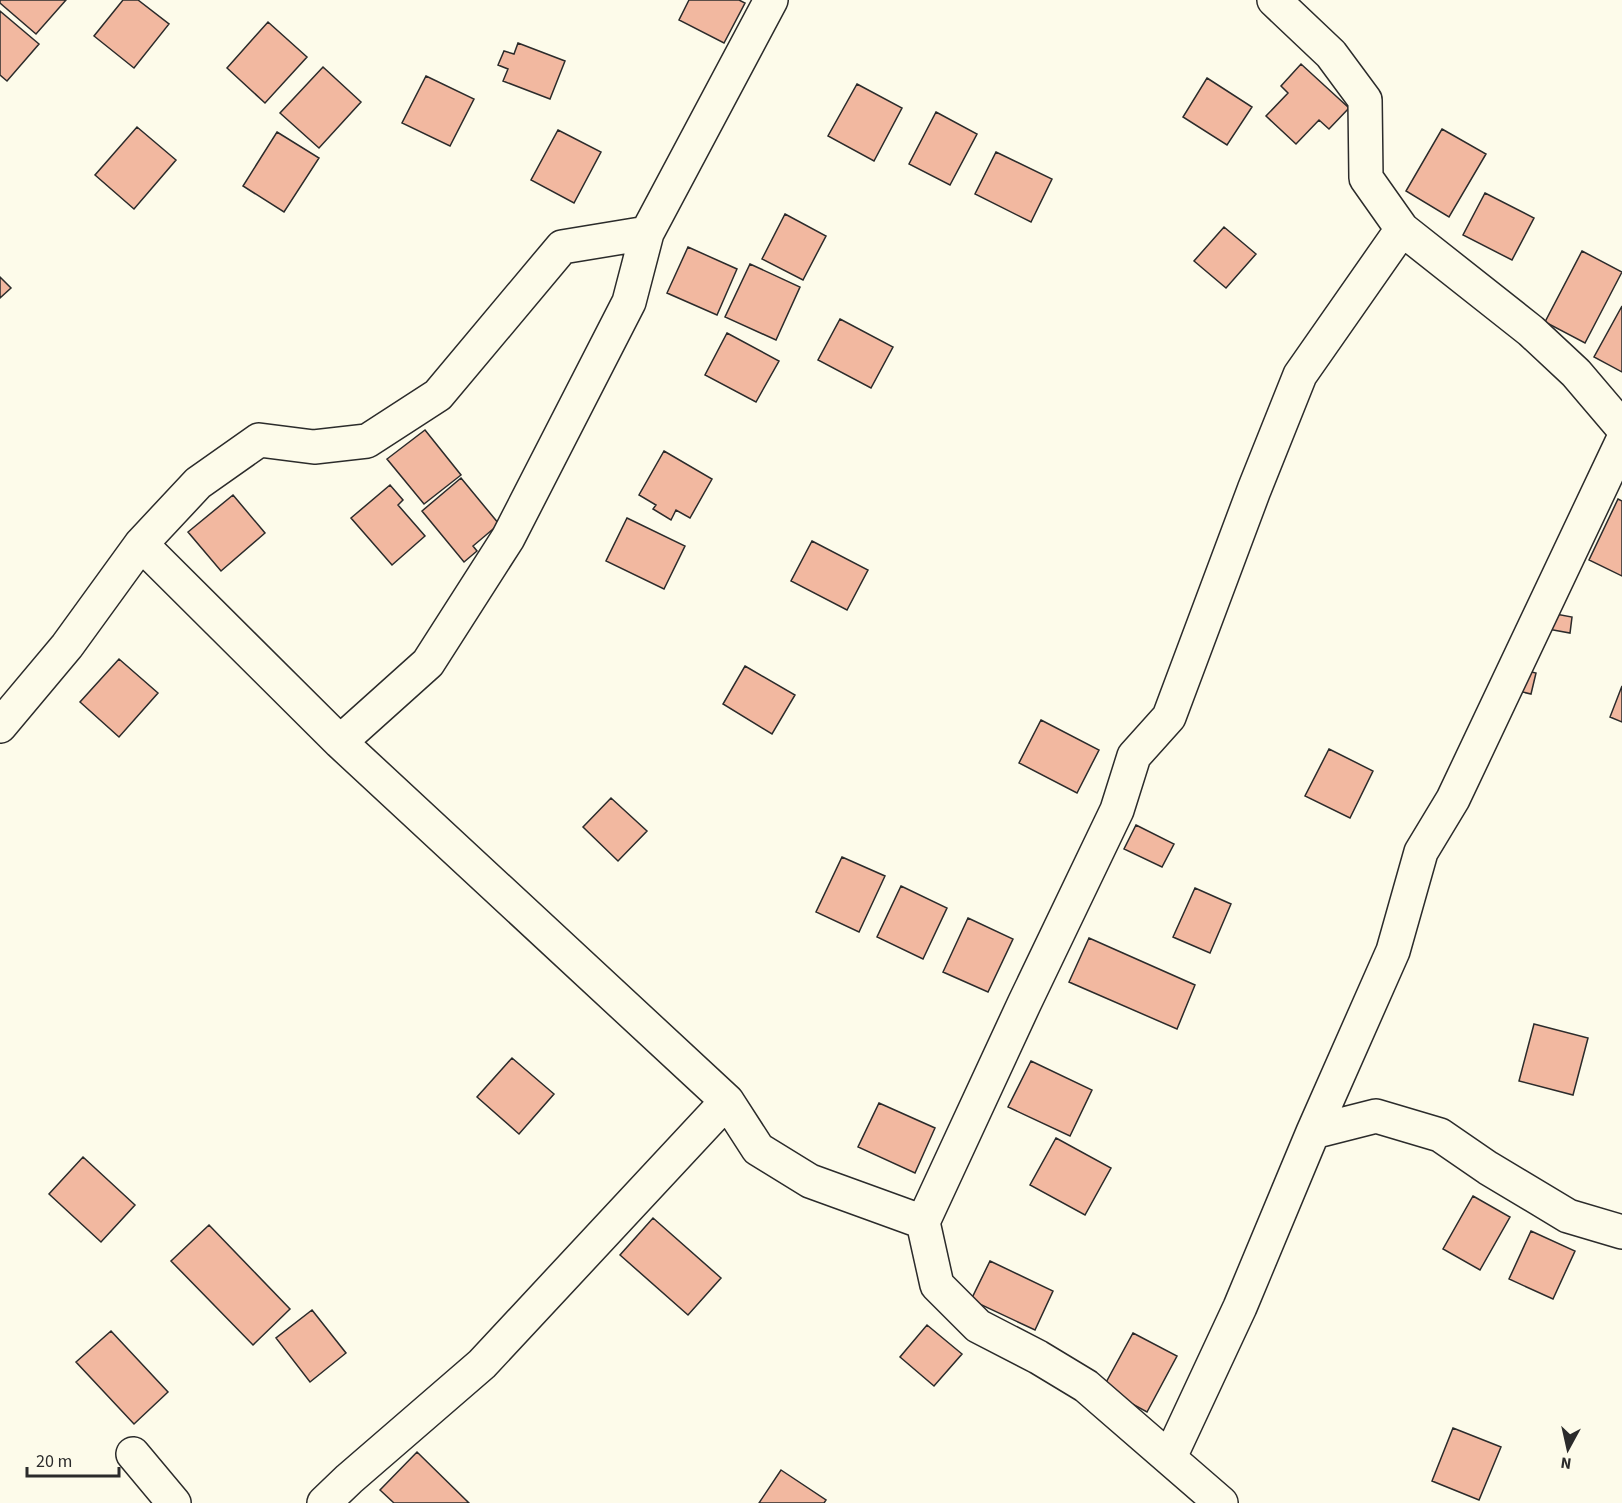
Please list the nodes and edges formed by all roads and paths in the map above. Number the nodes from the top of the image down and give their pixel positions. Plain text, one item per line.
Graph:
1 (771, 0) edge
2 (1274, 0) edge
3 (1402, 229) junction
4 (647, 232) junction
5 (1622, 427) edge
6 (1622, 442) edge
7 (141, 544) junction
8 (0, 726) edge
9 (340, 742) junction
10 (727, 1101) junction
11 (1313, 1132) junction
12 (923, 1222) junction
13 (1622, 1232) edge
14 (133, 1454) dead end
15 (1170, 1457) junction
16 (174, 1503) edge
17 (324, 1503) edge
18 (1221, 1503) edge

1 - 4 street
2 - 3 street
3 - 5 street
3 - 12 street
4 - 7 street
4 - 9 street
6 - 11 street
7 - 8 street
7 - 9 street
9 - 10 street
10 - 12 street
10 - 17 street
11 - 13 street
11 - 15 street
12 - 15 street
14 - 16 street
15 - 18 street

